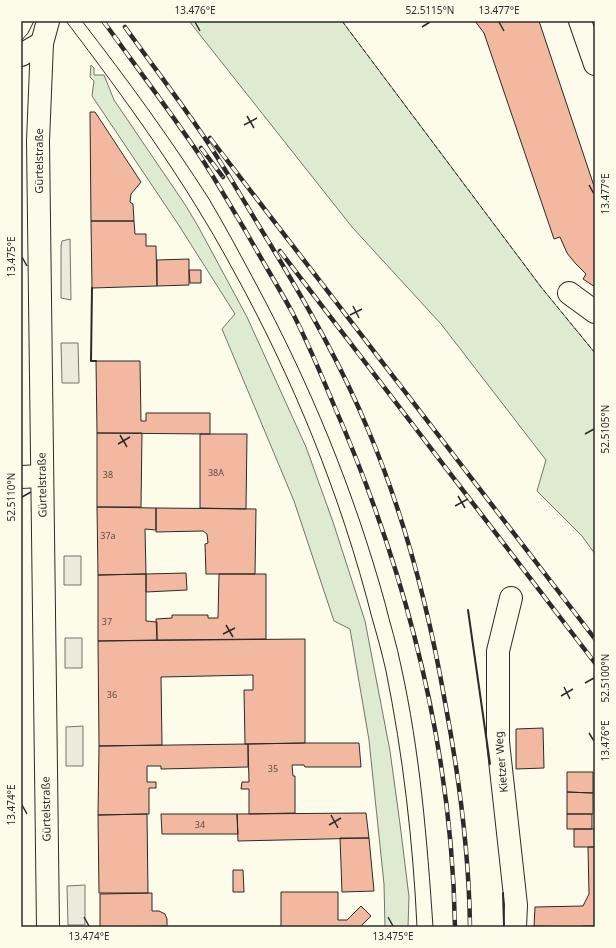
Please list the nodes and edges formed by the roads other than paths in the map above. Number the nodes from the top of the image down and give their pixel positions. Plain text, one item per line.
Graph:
1 (35, 21) edge
2 (48, 21) edge
3 (580, 21) edge
4 (42, 43) junction
5 (21, 55) edge
6 (595, 64) edge
7 (568, 293) dead end
8 (595, 312) edge
9 (32, 477) edge
10 (511, 598) dead end
11 (48, 927) edge
12 (515, 927) edge

1 - 4 main road, Gürtelstraße
2 - 4 main road, Gürtelstraße
3 - 6 main road
4 - 5 main road
4 - 9 main road, Gürtelstraße
7 - 8 main road
9 - 11 main road, Gürtelstraße
10 - 12 main road, Kietzer Weg

